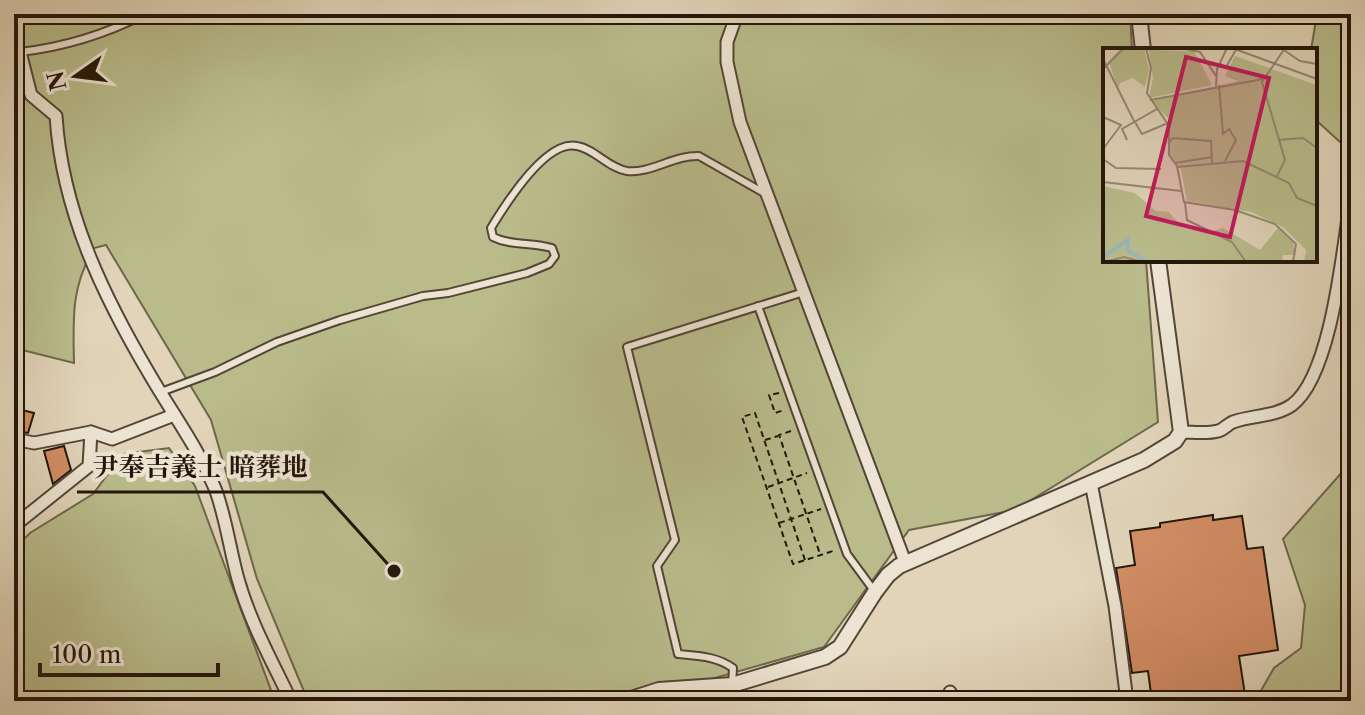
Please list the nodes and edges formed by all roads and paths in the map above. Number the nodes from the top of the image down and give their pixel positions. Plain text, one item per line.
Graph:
1 (145, 14) edge
2 (737, 14) edge
3 (1139, 14) edge
4 (1143, 48) edge
5 (17, 52) edge
6 (767, 195) junction
7 (1351, 197) edge
8 (1158, 262) edge
9 (804, 292) junction
10 (758, 306) junction
11 (784, 391) junction
12 (161, 392) junction
13 (174, 415) junction
14 (801, 428) junction
15 (91, 432) junction
16 (1181, 432) junction
17 (779, 435) junction
18 (14, 439) edge
19 (764, 441) junction
20 (817, 470) junction
21 (794, 478) junction
22 (779, 483) junction
23 (1091, 483) junction
24 (767, 488) junction
25 (830, 506) junction
26 (807, 514) junction
27 (791, 519) junction
28 (779, 523) junction
29 (14, 526) edge
30 (844, 547) junction
31 (821, 555) junction
32 (805, 560) junction
33 (905, 562) junction
34 (875, 592) junction
35 (732, 685) junction
36 (291, 701) edge
37 (625, 701) edge
38 (1127, 701) edge

1 - 5 lane
2 - 6 street
3 - 4 street
5 - 12 street
6 - 9 street
6 - 12 lane
7 - 16 street
8 - 16 street
9 - 10 lane
9 - 33 street
10 - 11 lane
10 - 35 lane
11 - 11 path
11 - 14 lane
12 - 13 street
13 - 15 street
13 - 36 street
14 - 17 path
14 - 20 lane
15 - 18 street
15 - 29 street
16 - 23 street
17 - 19 path
17 - 21 path
19 - 22 path
19 - 24 path
20 - 21 path
20 - 25 lane
21 - 22 path
21 - 26 path
22 - 24 path
22 - 27 path
23 - 33 street
23 - 38 street
24 - 28 path
25 - 26 path
25 - 30 lane
26 - 27 path
26 - 31 path
27 - 28 path
27 - 32 path
28 - 32 path
30 - 31 path
30 - 34 lane
31 - 32 path
33 - 34 street
34 - 35 street
35 - 37 street

